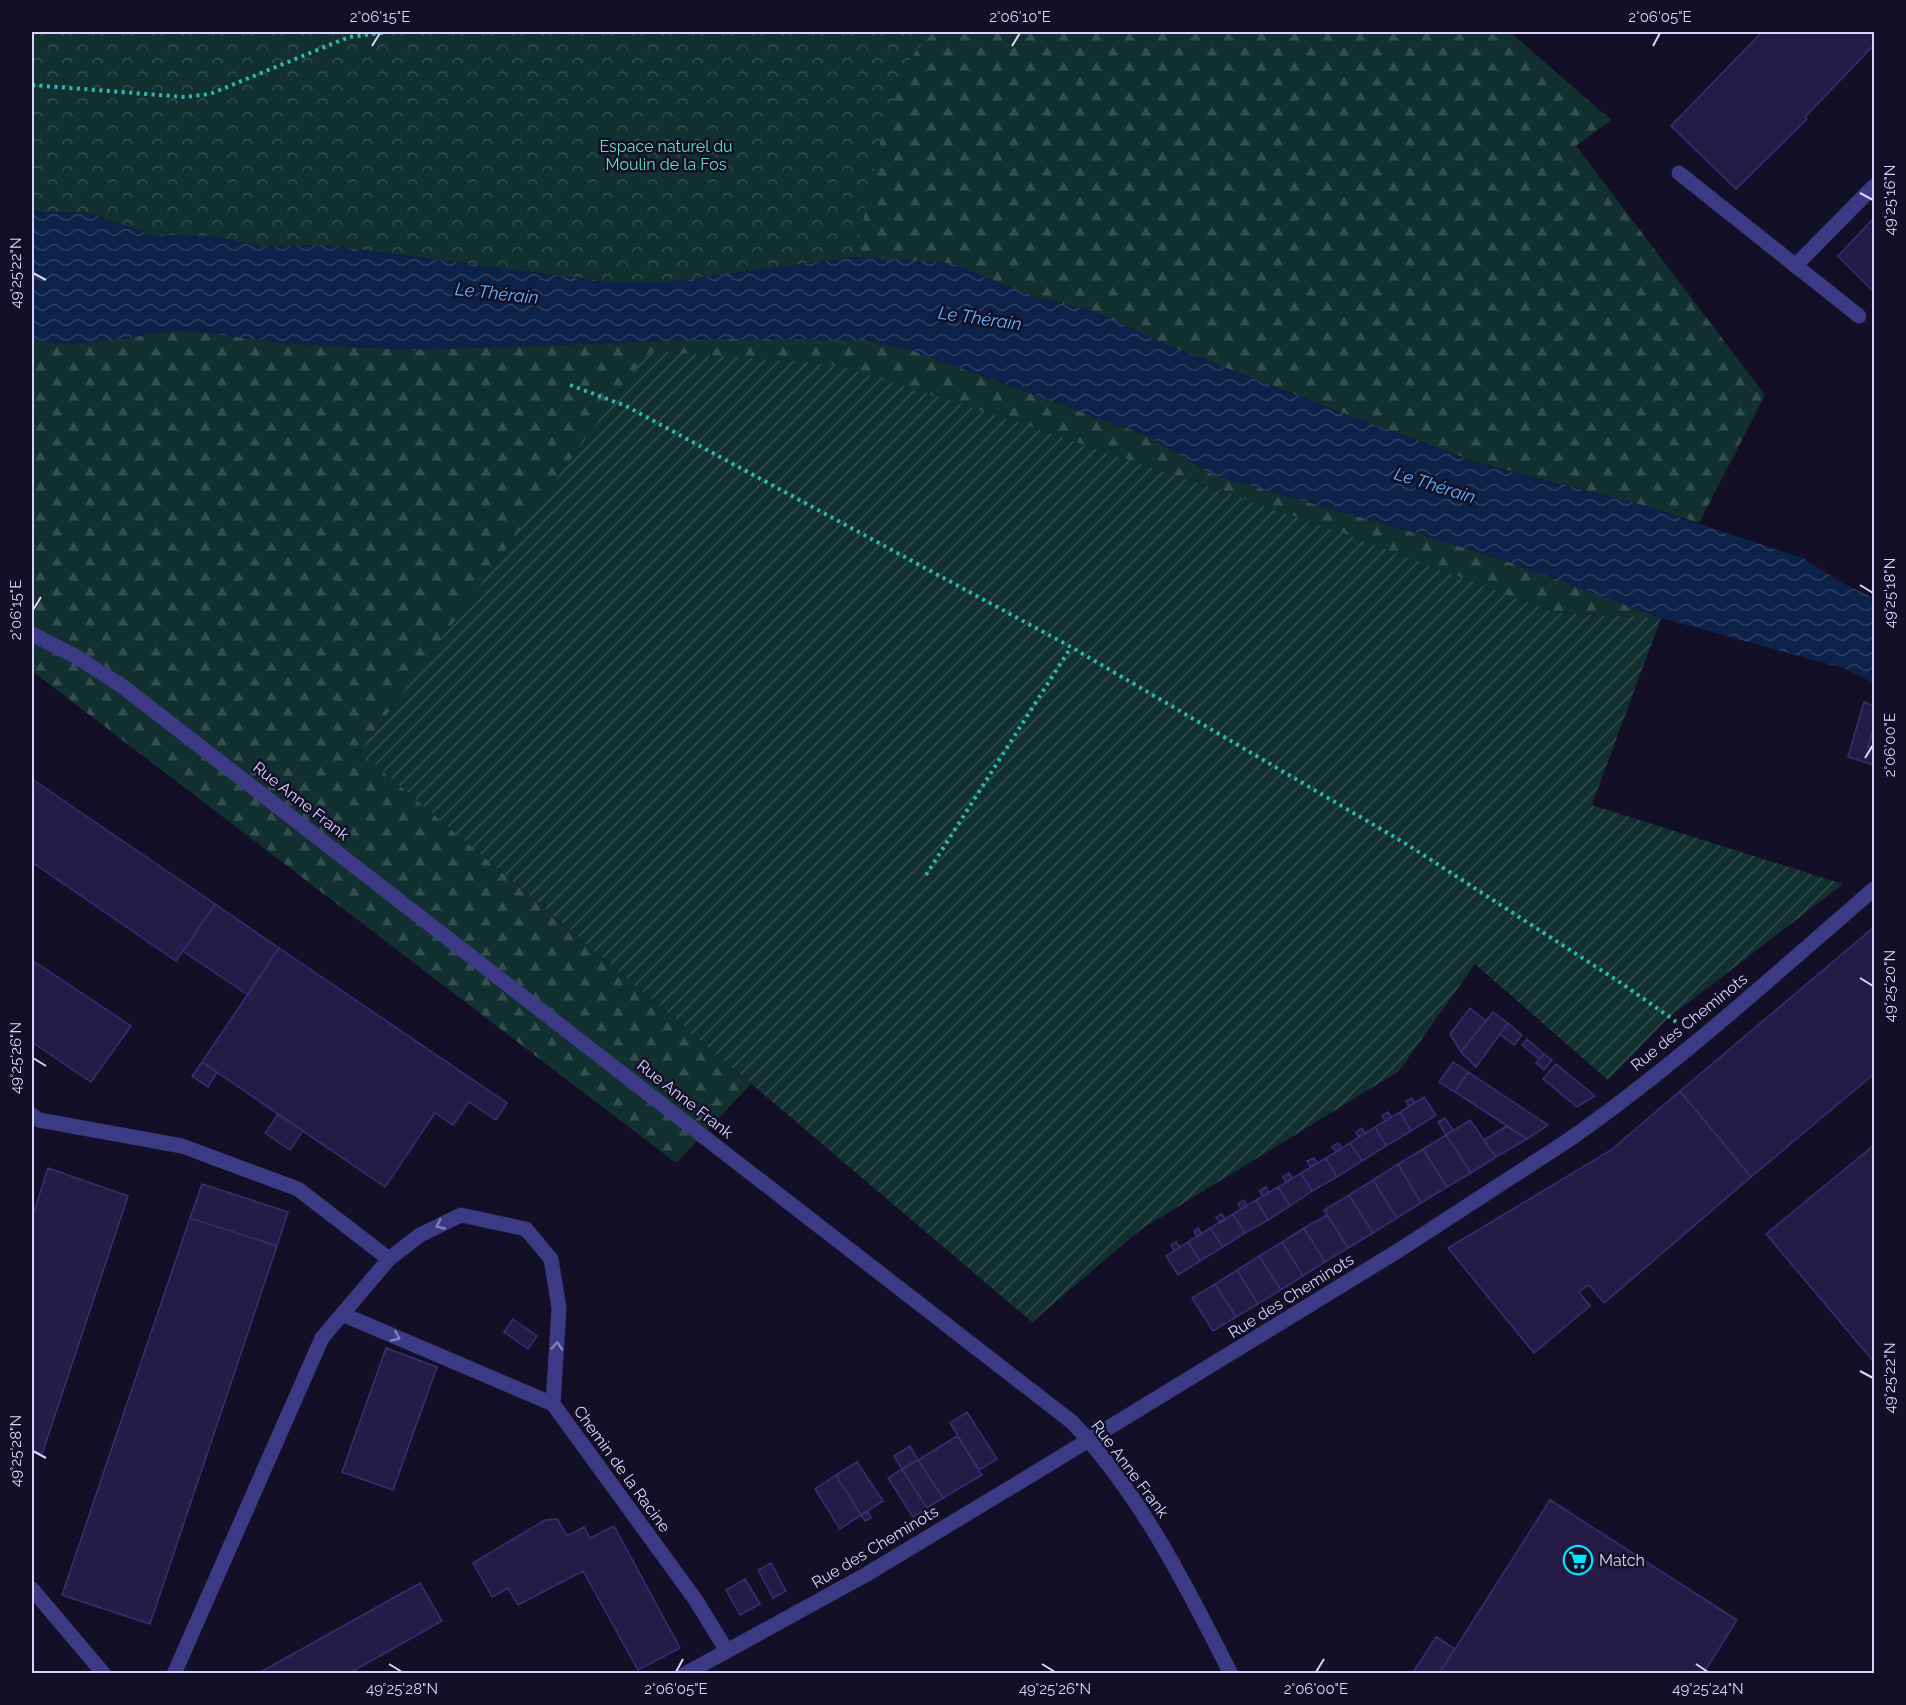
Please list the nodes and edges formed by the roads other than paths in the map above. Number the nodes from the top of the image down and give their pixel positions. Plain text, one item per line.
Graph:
1 (1679, 173) dead end
2 (1875, 186) edge
3 (1795, 266) junction
4 (1859, 316) dead end
5 (32, 634) edge
6 (1875, 890) edge
7 (32, 1115) edge
8 (390, 1259) junction
9 (342, 1314) junction
10 (553, 1404) junction
11 (1089, 1440) junction
12 (32, 1589) edge
13 (727, 1652) junction
14 (104, 1674) edge
15 (174, 1674) edge
16 (685, 1674) edge
17 (1231, 1674) edge

1 - 3 street
2 - 3 street
3 - 4 street
5 - 11 street, Rue Anne Frank
6 - 11 street, Rue des Cheminots
7 - 8 street
8 - 9 street, Chemin de la Racine
10 -> 8 street, Chemin de la Racine
9 -> 10 street
9 - 15 street, Chemin de la Racine
10 - 13 street, Chemin de la Racine
11 - 13 street, Rue des Cheminots
11 - 17 street, Rue Anne Frank
12 - 14 street
13 - 16 street, Rue des Cheminots

